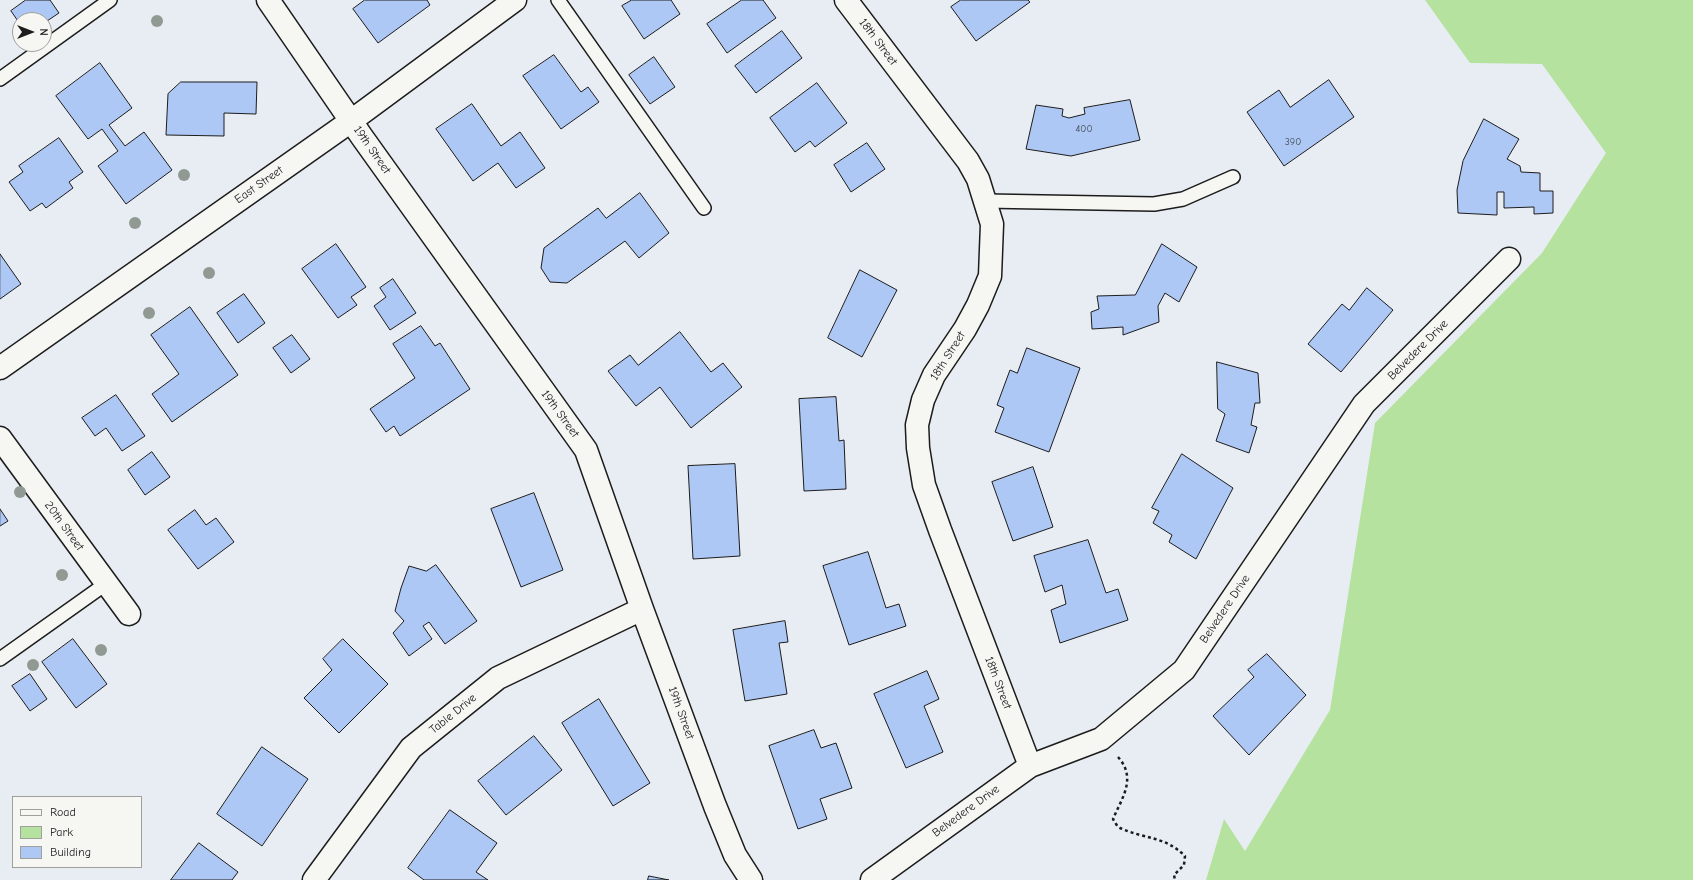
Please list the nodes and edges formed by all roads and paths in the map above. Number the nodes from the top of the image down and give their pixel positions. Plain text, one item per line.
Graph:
1 (110, 0) edge
2 (268, 0) edge
3 (515, 0) edge
4 (558, 0) edge
5 (846, 0) edge
6 (0, 79) edge
7 (351, 121) junction
8 (1233, 177) dead end
9 (986, 201) junction
10 (704, 208) dead end
11 (1509, 259) dead end
12 (0, 368) edge
13 (0, 438) edge
14 (107, 583) junction
15 (642, 609) junction
16 (129, 614) dead end
17 (0, 659) edge
18 (1102, 739) junction
19 (1030, 766) junction
20 (314, 880) edge
21 (751, 880) edge
22 (872, 880) edge
23 (1175, 880) edge

1 - 6 lane
2 - 7 street, 19th Street
3 - 7 street, East Street
4 - 10 lane
5 - 9 street, 18th Street
7 - 12 street, East Street
7 - 15 street, 19th Street
8 - 9 lane
9 - 19 street, 18th Street
11 - 18 street, Belvedere Drive
13 - 14 street, 20th Street
14 - 16 street, 20th Street
14 - 17 lane
15 - 20 street, Table Drive
15 - 21 street, 19th Street
18 - 19 street, Belvedere Drive
18 - 23 path
19 - 22 street, Belvedere Drive

